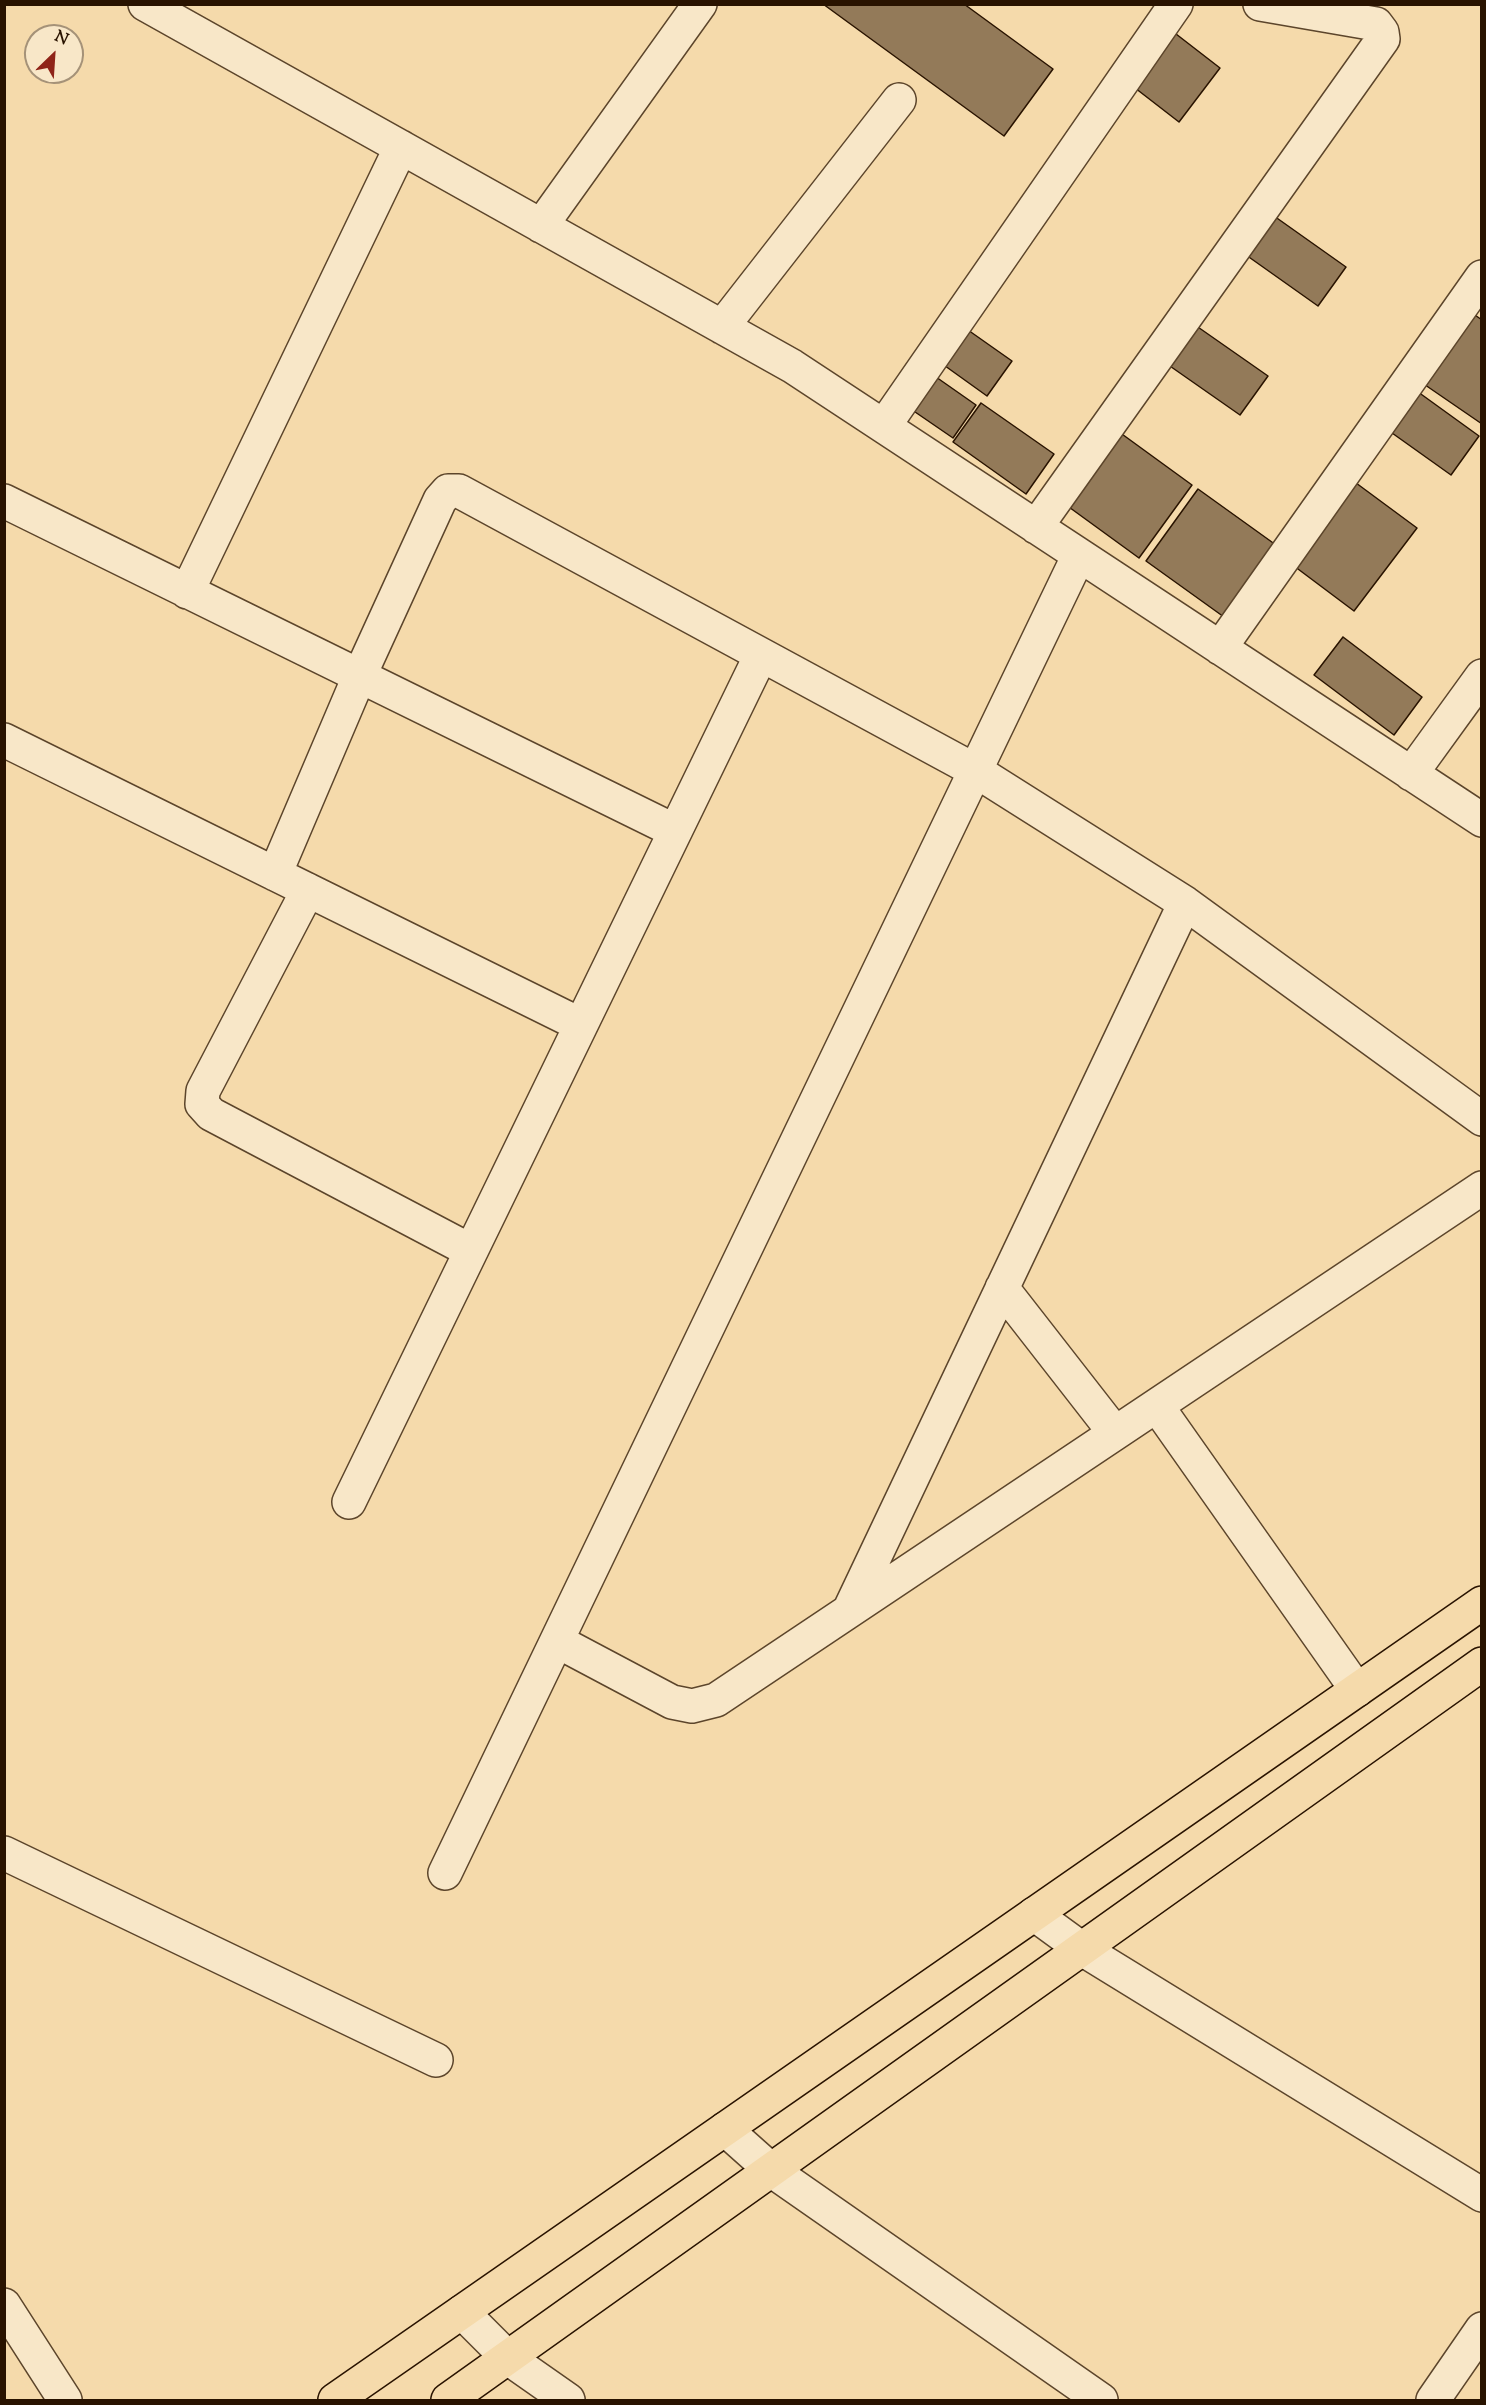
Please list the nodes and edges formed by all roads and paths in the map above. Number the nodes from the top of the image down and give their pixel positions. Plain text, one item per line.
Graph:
1 (145, 4) edge
2 (700, 4) edge
3 (1176, 4) edge
4 (1260, 4) edge
5 (899, 100) dead end
6 (401, 147) junction
7 (541, 226) junction
8 (1482, 277) edge
9 (722, 327) junction
10 (884, 426) junction
11 (4, 501) edge
12 (1036, 526) junction
13 (1080, 555) junction
14 (187, 592) junction
15 (1220, 648) junction
16 (761, 655) junction
17 (1482, 676) edge
18 (359, 677) junction
19 (4, 740) edge
20 (976, 771) junction
21 (1411, 774) junction
22 (1482, 820) edge
23 (675, 831) junction
24 (276, 874) junction
25 (308, 890) junction
26 (1185, 903) junction
27 (581, 1024) junction
28 (1482, 1119) edge
29 (1482, 1188) edge
30 (471, 1251) junction
31 (1002, 1288) junction
32 (1157, 1406) junction
33 (1115, 1433) junction
34 (349, 1502) dead end
35 (1482, 1603) edge
36 (849, 1611) junction
37 (557, 1641) junction
38 (1482, 1664) edge
39 (1357, 1690) junction
40 (4, 1853) edge
41 (445, 1873) dead end
42 (1034, 1914) junction
43 (1082, 1949) junction
44 (436, 2060) dead end
45 (726, 2129) junction
46 (771, 2170) junction
47 (1482, 2195) edge
48 (4, 2305) edge
49 (462, 2312) junction
50 (1482, 2329) edge
51 (508, 2358) junction
52 (64, 2400) edge
53 (335, 2400) edge
54 (448, 2400) edge
55 (568, 2400) edge
56 (1101, 2400) edge
57 (1433, 2400) edge

1 - 6 street
2 - 7 street
3 - 10 street
4 - 12 street
5 - 9 street
6 - 7 street
6 - 14 street
7 - 9 street
8 - 15 street
9 - 10 street
10 - 12 street
11 - 14 street
12 - 13 street
13 - 15 street
13 - 20 street
14 - 18 street
15 - 21 street
16 - 18 street
16 - 20 street
16 - 23 street
17 - 21 street
18 - 23 street
18 - 24 street
19 - 24 street
20 - 26 street
20 - 37 street
21 - 22 street
23 - 27 street
24 - 25 street
25 - 27 street
25 - 30 street
26 - 28 street
26 - 31 street
27 - 30 street
29 - 32 street
30 - 34 street
31 - 33 street
31 - 36 street
32 - 33 street
32 - 39 street
33 - 36 street
35 - 39 main road
36 - 37 street
37 - 41 street
38 - 43 main road
39 - 42 main road
40 - 44 street
42 - 43 street
42 - 45 main road
43 - 46 main road
43 - 47 street
45 - 46 street
45 - 49 main road
46 - 51 main road
46 - 56 street
48 - 52 street
49 - 51 street
49 - 53 main road
50 - 57 street
51 - 54 main road
51 - 55 street

